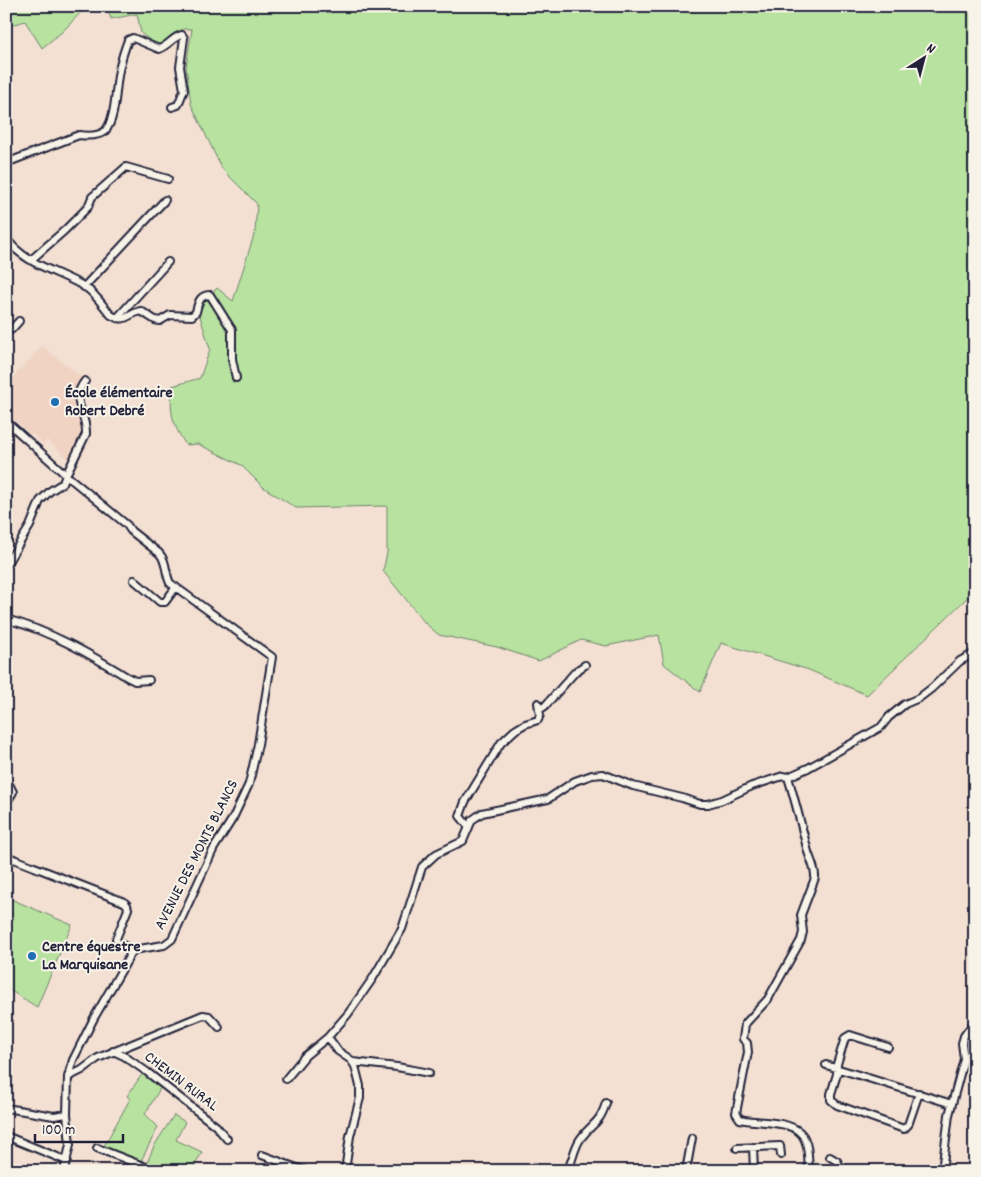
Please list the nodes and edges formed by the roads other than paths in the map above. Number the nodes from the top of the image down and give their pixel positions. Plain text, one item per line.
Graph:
1 (172, 107) dead end
2 (6, 163) edge
3 (168, 179) dead end
4 (165, 200) dead end
5 (6, 238) edge
6 (31, 260) junction
7 (168, 262) dead end
8 (84, 287) junction
9 (116, 318) junction
10 (19, 321) dead end
11 (6, 325) edge
12 (236, 378) dead end
13 (85, 381) dead end
14 (6, 421) edge
15 (66, 475) junction
16 (6, 565) edge
17 (134, 580) dead end
18 (176, 587) junction
19 (6, 620) edge
20 (975, 653) edge
21 (585, 665) dead end
22 (149, 680) dead end
23 (788, 776) junction
24 (6, 785) edge
25 (6, 804) edge
26 (468, 826) junction
27 (6, 856) edge
28 (133, 950) junction
29 (975, 1021) edge
30 (220, 1027) dead end
31 (328, 1037) junction
32 (888, 1047) dead end
33 (113, 1051) junction
34 (353, 1062) junction
35 (826, 1065) dead end
36 (837, 1069) junction
37 (429, 1073) dead end
38 (68, 1077) junction
39 (286, 1079) dead end
40 (919, 1093) junction
41 (606, 1103) dead end
42 (952, 1104) junction
43 (6, 1108) edge
44 (67, 1114) junction
45 (6, 1136) edge
46 (692, 1138) dead end
47 (227, 1139) dead end
48 (753, 1147) junction
49 (98, 1148) dead end
50 (737, 1148) dead end
51 (781, 1155) dead end
52 (262, 1156) dead end
53 (830, 1157) dead end
54 (67, 1161) junction
55 (840, 1169) edge
56 (64, 1171) edge
57 (143, 1171) edge
58 (305, 1171) edge
59 (345, 1171) edge
60 (567, 1171) edge
61 (686, 1171) edge
62 (754, 1171) edge
63 (809, 1171) edge
64 (851, 1171) edge
65 (942, 1171) edge

1 - 2 street
3 - 6 street
4 - 8 street
5 - 6 street
6 - 8 street
7 - 9 street
8 - 9 street
9 - 12 street
10 - 11 street
13 - 15 street
14 - 15 street
15 - 16 street
15 - 18 street
17 - 18 street
18 - 28 street, AVENUE DES MONTS BLANCS
19 - 22 street
20 - 23 street
21 - 26 street
23 - 26 street
23 - 63 street
24 - 25 street
26 - 31 street
27 - 28 street
28 - 38 street
29 - 42 street
30 - 33 street
31 - 34 street
31 - 39 street
32 - 36 street
33 - 38 street
33 - 47 street, CHEMIN RURAL
34 - 37 street
34 - 59 street
35 - 36 street
36 - 40 street
36 - 40 street
38 - 44 street
40 - 42 street
41 - 60 street
42 - 65 street
43 - 44 street
44 - 54 street
45 - 54 street
46 - 61 street
48 - 50 street
48 - 51 street
48 - 62 street
49 - 57 street
52 - 58 street
53 - 55 street
54 - 56 street
55 - 64 street

